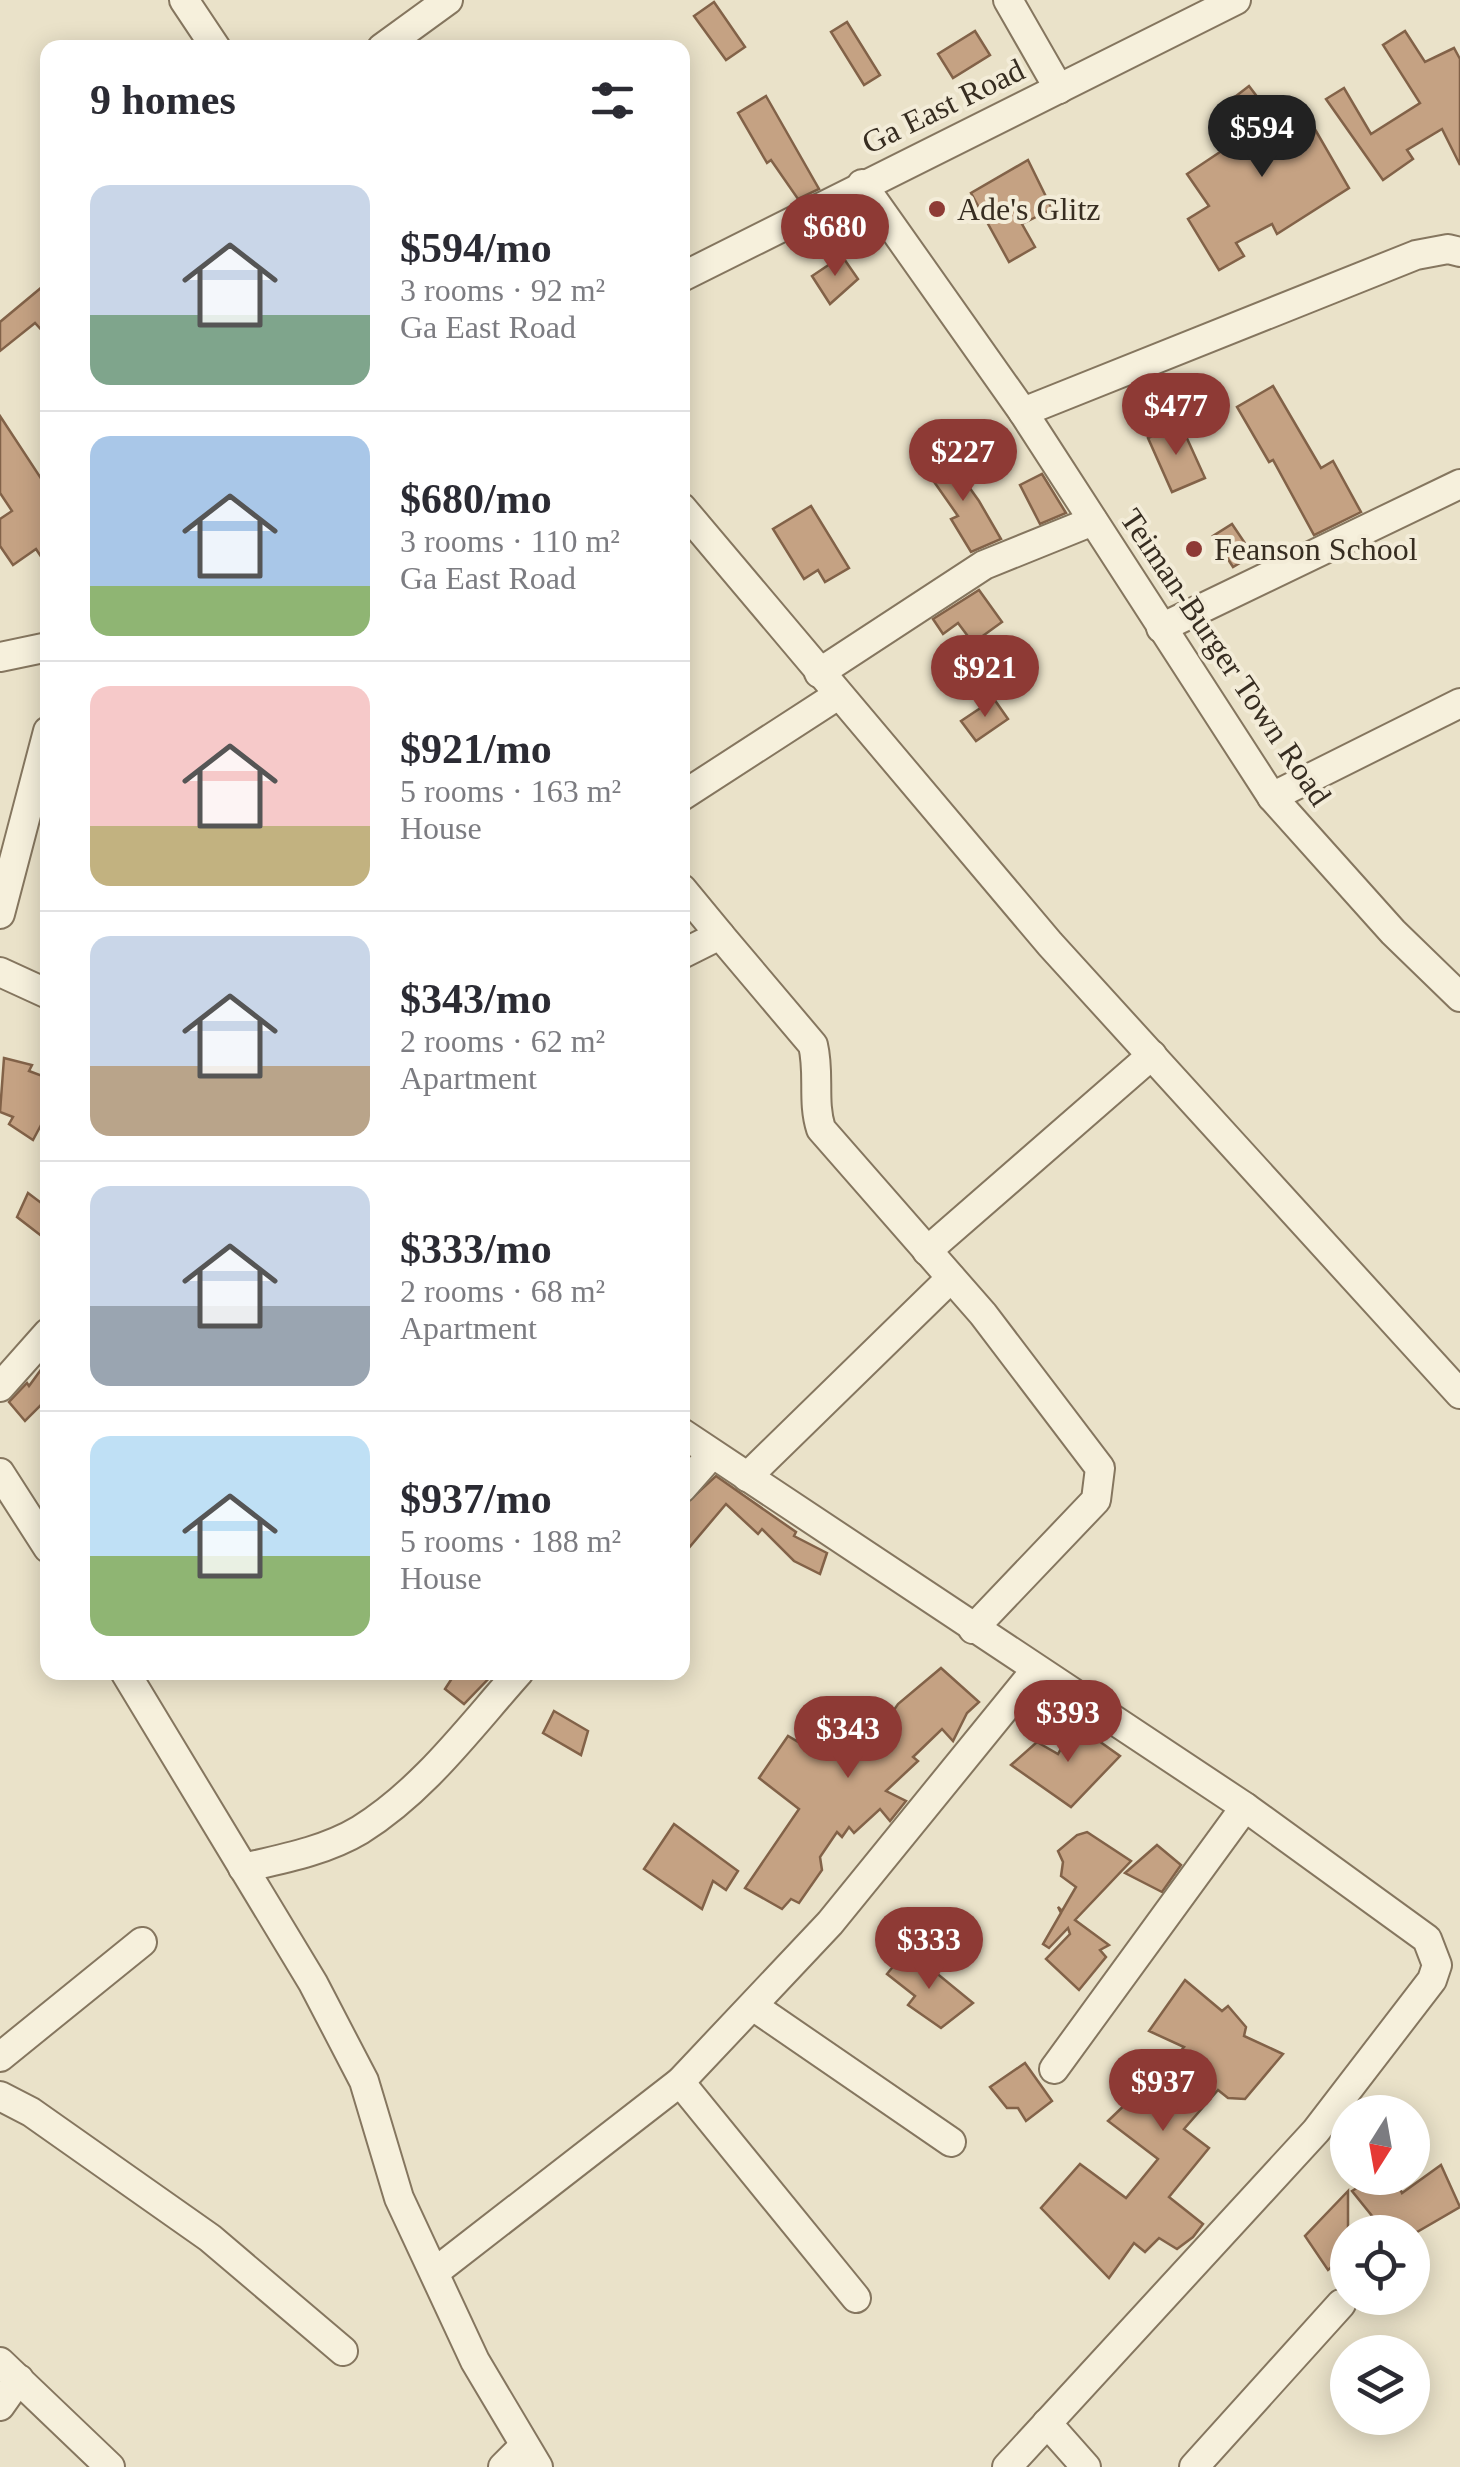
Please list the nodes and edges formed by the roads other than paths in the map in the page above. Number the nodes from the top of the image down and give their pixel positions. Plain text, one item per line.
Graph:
1 (184, 0) edge
2 (448, 0) edge
3 (1008, 0) edge
4 (1236, 0) edge
5 (211, 40) edge
6 (393, 40) edge
7 (1059, 88) junction
8 (862, 184) junction
9 (1460, 252) edge
10 (690, 274) edge
11 (1022, 412) junction
12 (1460, 484) edge
13 (690, 518) edge
14 (1093, 521) junction
15 (1162, 628) junction
16 (40, 648) edge
17 (0, 656) edge
18 (828, 684) junction
19 (1460, 704) edge
20 (40, 762) edge
21 (690, 790) edge
22 (1272, 797) junction
23 (690, 899) edge
24 (0, 914) edge
25 (720, 935) junction
26 (690, 950) edge
27 (0, 972) edge
28 (40, 990) edge
29 (1460, 997) edge
30 (1152, 1055) junction
31 (927, 1250) junction
32 (950, 1278) junction
33 (40, 1342) edge
34 (0, 1387) edge
35 (1460, 1394) edge
36 (690, 1439) edge
37 (712, 1454) junction
38 (0, 1473) edge
39 (746, 1477) junction
40 (690, 1479) edge
41 (40, 1536) edge
42 (973, 1629) junction
43 (1035, 1671) junction
44 (137, 1680) edge
45 (512, 1680) edge
46 (1244, 1807) junction
47 (242, 1868) junction
48 (142, 1942) dead end
49 (753, 2006) junction
50 (0, 2057) edge
51 (1054, 2069) dead end
52 (680, 2082) junction
53 (0, 2096) edge
54 (950, 2142) dead end
55 (435, 2272) junction
56 (856, 2298) dead end
57 (1332, 2315) edge
58 (343, 2351) dead end
59 (10, 2371) edge
60 (0, 2406) edge
61 (1047, 2424) junction
62 (531, 2456) edge
63 (110, 2467) edge
64 (504, 2467) edge
65 (1007, 2467) edge
66 (1086, 2467) edge
67 (1194, 2467) edge

1 - 5 street
2 - 6 street
3 - 7 street
4 - 7 street, Ga East Road
7 - 8 street, Ga East Road
8 - 10 street, Ga East Road
8 - 11 street, Teiman-Burger Town Road
9 - 11 street
11 - 14 street, Teiman-Burger Town Road
12 - 15 street
13 - 18 street
14 - 15 street, Teiman-Burger Town Road
14 - 18 street
15 - 22 street, Teiman-Burger Town Road
16 - 17 street
18 - 21 street
18 - 30 street
19 - 22 street
20 - 24 street
22 - 29 street, Teiman-Burger Town Road
23 - 25 street
25 - 26 street
25 - 31 street
27 - 28 street
30 - 31 street
30 - 35 street
31 - 32 street
32 - 39 street
32 - 42 street
33 - 34 street
36 - 37 street
37 - 39 street
37 - 40 street
38 - 41 street
39 - 42 street
42 - 43 street
43 - 46 street
43 - 49 street
44 - 47 street
45 - 47 street
46 - 51 street
46 - 61 street
47 - 55 street
48 - 50 street
49 - 52 street
49 - 54 street
52 - 55 street
52 - 56 street
53 - 58 street
55 - 62 street
57 - 67 street
59 - 60 street
59 - 63 street
61 - 65 street
61 - 66 street
62 - 64 street

